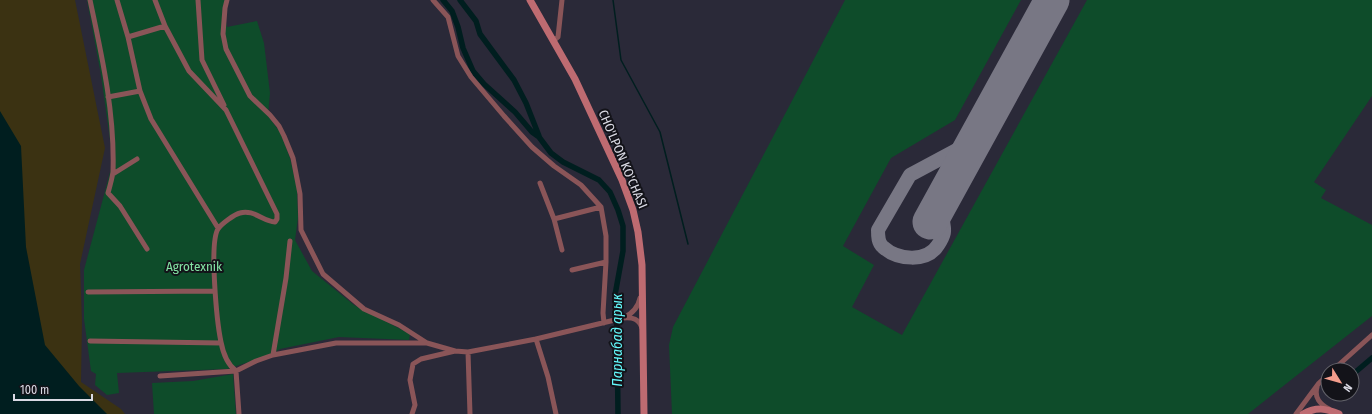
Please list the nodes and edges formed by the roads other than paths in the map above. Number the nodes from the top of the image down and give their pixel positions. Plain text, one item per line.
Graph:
1 (90, 0) edge
2 (117, 0) edge
3 (155, 0) edge
4 (198, 0) edge
5 (227, 0) edge
6 (433, 0) edge
7 (530, 0) edge
8 (562, 0) edge
9 (164, 26) junction
10 (128, 37) junction
11 (553, 41) junction
12 (140, 91) junction
13 (108, 97) junction
14 (226, 110) junction
15 (137, 159) dead end
16 (113, 174) junction
17 (540, 183) dead end
18 (602, 208) junction
19 (554, 219) junction
20 (218, 228) junction
21 (290, 241) dead end
22 (147, 249) dead end
23 (562, 250) dead end
24 (606, 262) junction
25 (572, 270) dead end
26 (642, 289) junction
27 (214, 291) junction
28 (88, 292) dead end
29 (623, 318) junction
30 (607, 322) junction
31 (643, 332) junction
32 (1372, 335) edge
33 (536, 339) junction
34 (90, 341) dead end
35 (221, 342) junction
36 (427, 343) junction
37 (455, 351) junction
38 (468, 352) junction
39 (273, 355) junction
40 (1342, 362) edge
41 (236, 371) junction
42 (160, 376) dead end
43 (1318, 385) joint
44 (1331, 410) junction
45 (239, 414) edge
46 (412, 414) edge
47 (470, 414) edge
48 (556, 414) edge
49 (644, 414) edge
50 (1296, 414) edge
51 (1303, 414) edge
52 (1339, 414) edge

1 - 13 street
2 - 10 street
3 - 9 street
4 - 14 street
5 - 36 street
6 - 18 street
7 - 11 main road, CHO'LPON KO'CHASI
8 - 11 street
9 - 10 street
9 - 14 street
10 - 12 street
11 - 26 main road, CHO'LPON KO'CHASI
12 - 13 street
12 - 20 street
13 - 16 street
14 - 20 street
15 - 16 street
16 - 22 street
17 - 19 street
18 - 19 street
18 - 24 street
19 - 23 street
20 - 27 street
21 - 39 street
24 - 25 street
24 - 30 street
26 - 29 street
26 - 31 main road, CHO'LPON KO'CHASI
27 - 28 street
27 - 35 street
29 - 30 street
29 - 31 street
30 - 33 street
31 - 49 main road, CHO'LPON KO'CHASI
32 - 40 street
33 - 38 street
33 - 48 street
34 - 35 street
35 - 41 street
36 - 37 street
36 - 39 street
37 - 38 street
37 - 46 street
38 - 47 street
39 - 41 street
41 - 42 street
41 - 45 street
43 - 44 street
43 - 50 street
44 - 51 main road
44 - 52 main road

